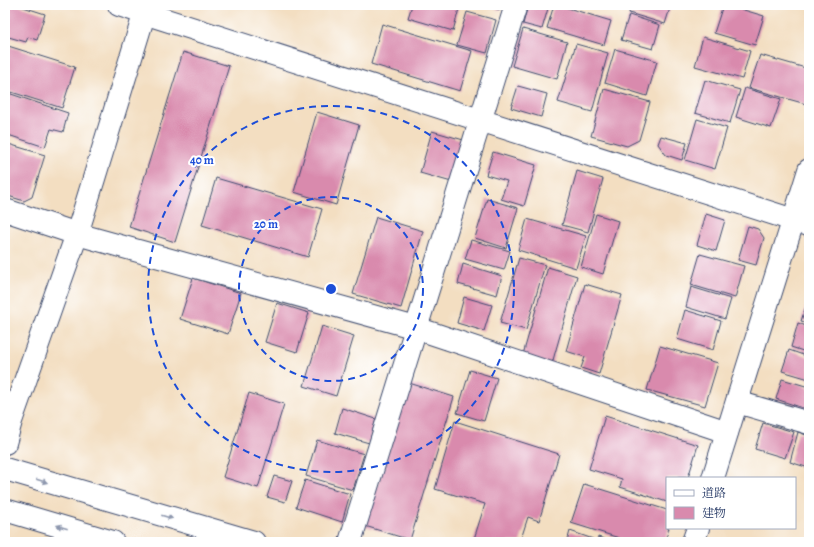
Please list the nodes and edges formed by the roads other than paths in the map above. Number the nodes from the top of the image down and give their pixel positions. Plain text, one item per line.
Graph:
1 (119, 5) edge
2 (516, 5) edge
3 (146, 9) edge
4 (480, 120) junction
5 (809, 170) edge
6 (5, 210) edge
7 (801, 222) edge
8 (77, 234) junction
9 (416, 328) junction
10 (737, 402) junction
11 (809, 423) edge
12 (727, 432) junction
13 (5, 443) edge
14 (5, 469) edge
15 (714, 477) edge
16 (5, 510) edge
17 (698, 529) edge
18 (113, 542) edge
19 (254, 542) edge
20 (350, 542) edge
21 (694, 542) edge

1 - 3 street
2 - 4 street
3 - 4 street
3 - 8 street
4 - 7 street
4 - 9 street
5 - 7 street
6 - 8 street
7 - 10 street
8 - 9 street
8 - 13 street
9 - 12 street
9 - 20 street
10 - 11 street
10 - 12 street
12 - 15 street
14 -> 19 street
18 -> 16 street
17 - 21 street

